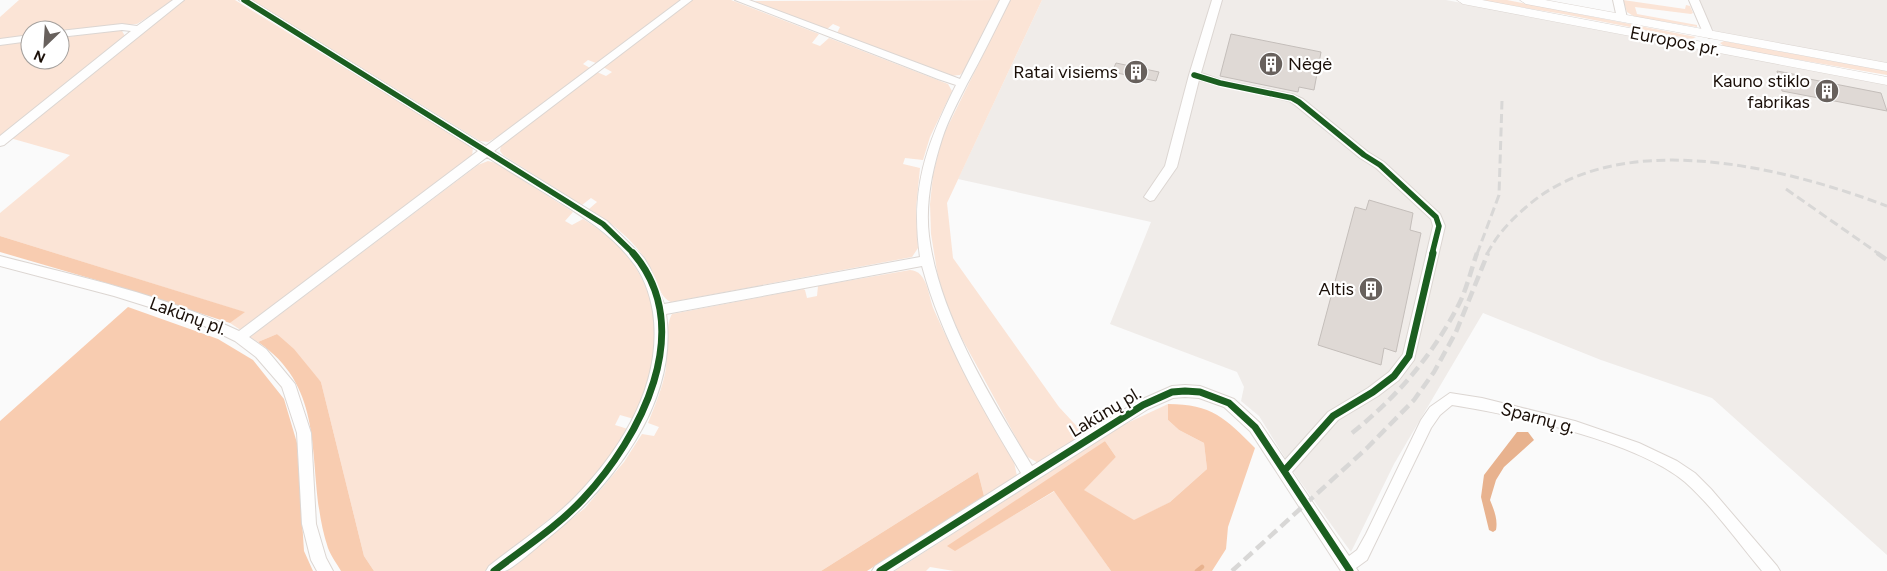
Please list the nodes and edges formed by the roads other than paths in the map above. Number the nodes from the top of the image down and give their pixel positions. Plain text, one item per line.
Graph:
1 (179, 0) edge
2 (244, 0) edge
3 (687, 0) edge
4 (740, 0) edge
5 (1005, 0) edge
6 (1217, 0) edge
7 (1463, 0) edge
8 (1526, 0) edge
9 (1618, 0) edge
10 (1694, 0) edge
11 (1622, 18) junction
12 (139, 29) junction
13 (70, 33) edge
14 (1709, 35) junction
15 (20, 39) edge
16 (0, 42) edge
17 (1692, 44) junction
18 (1887, 67) edge
19 (1194, 76) junction
20 (1887, 81) edge
21 (963, 83) junction
22 (0, 142) edge
23 (487, 152) junction
24 (1150, 197) dead end
25 (926, 260) junction
26 (0, 261) edge
27 (659, 310) junction
28 (240, 337) junction
29 (1284, 471) junction
30 (1030, 475) junction
31 (1349, 568) edge
32 (325, 571) edge
33 (494, 571) edge
34 (880, 571) edge
35 (1772, 571) edge

1 - 12 street
2 - 23 street
3 - 23 street
4 - 21 street
5 - 21 street
6 - 19 street
7 - 17 main road, Europos pr.
8 - 11 main road, Europos pr.
9 - 11 street
10 - 14 street
11 - 14 main road, Europos pr.
12 - 13 street
12 - 22 street
14 - 17 main road
14 - 18 main road, Europos pr.
15 - 16 street
17 - 20 main road, Europos pr.
19 - 24 street
19 - 29 street
21 - 25 street
23 - 27 street
23 - 28 street
25 - 27 street
25 - 30 street
26 - 28 street, Lakūnų pl.
27 - 33 street
28 - 32 street, Lakūnų pl.
29 - 30 street, Lakūnų pl.
29 - 31 street, Lakūnų pl.
30 - 34 street, Lakūnų pl.
31 - 35 street, Sparnų g.

